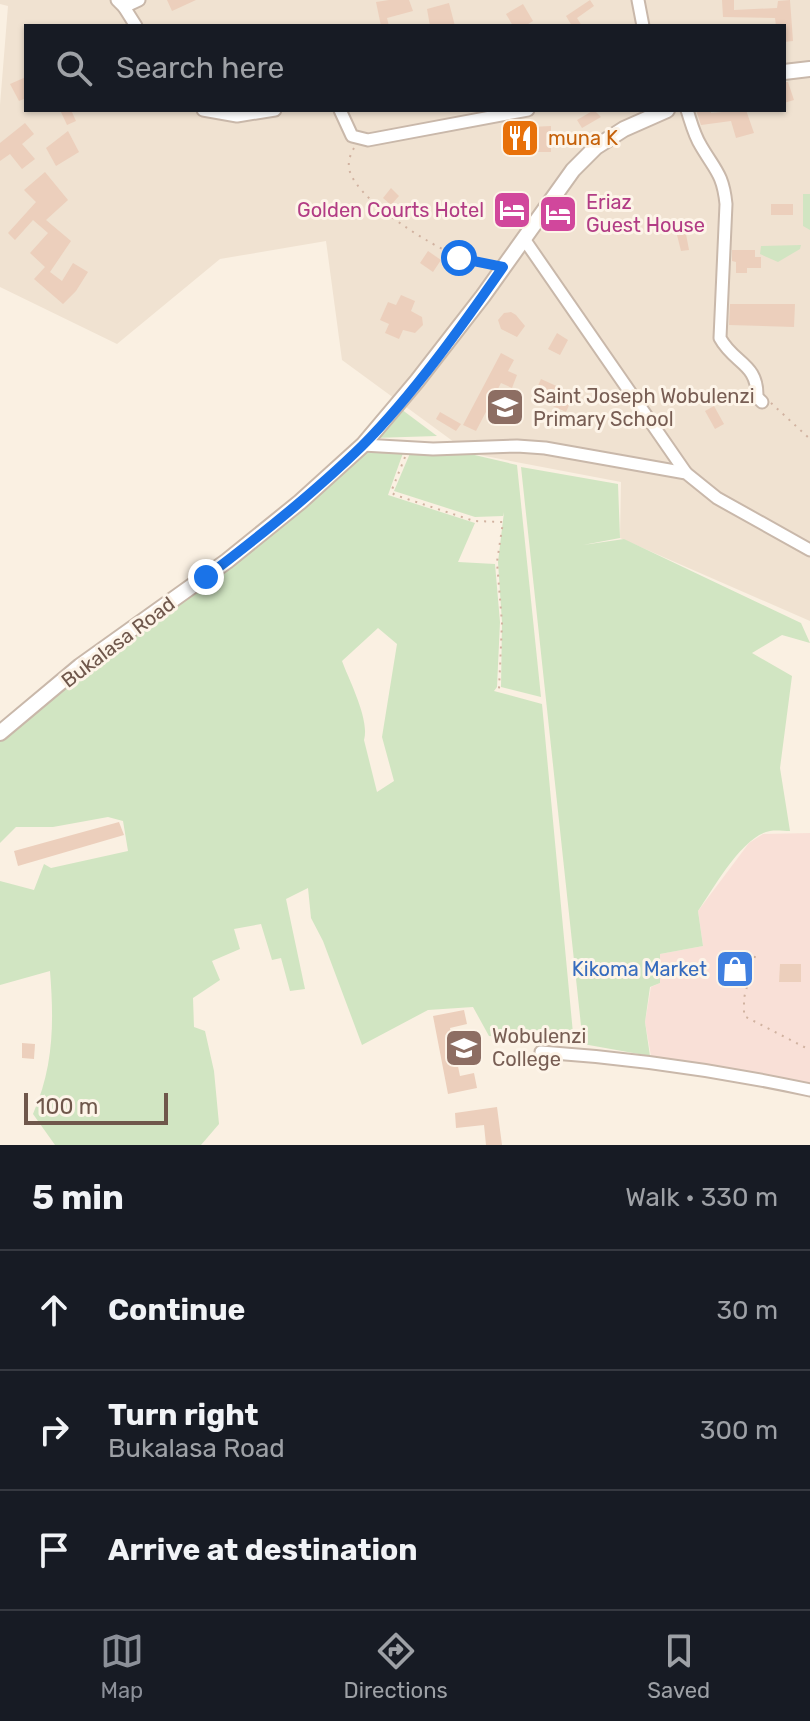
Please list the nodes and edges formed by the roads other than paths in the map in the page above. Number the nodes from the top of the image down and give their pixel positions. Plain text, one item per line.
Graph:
1 (139, 0) edge
2 (638, 0) edge
3 (120, 4) edge
4 (135, 24) edge
5 (643, 24) edge
6 (810, 69) edge
7 (786, 72) edge
8 (214, 112) edge
9 (262, 112) edge
10 (341, 112) edge
11 (518, 112) edge
12 (662, 112) edge
13 (688, 112) edge
14 (524, 239) junction
15 (762, 402) road end
16 (363, 445) junction
17 (686, 473) junction
18 (810, 550) edge
19 (0, 733) edge
20 (541, 1052) dead end
21 (810, 1090) edge

1 - 3 street
2 - 5 street
3 - 4 street
6 - 7 street
8 - 9 street
10 - 11 street
12 - 14 street, Bukalasa Road
13 - 15 street
14 - 16 street, Bukalasa Road
14 - 17 street
16 - 17 street
16 - 19 street, Bukalasa Road
17 - 18 street
20 - 21 street

